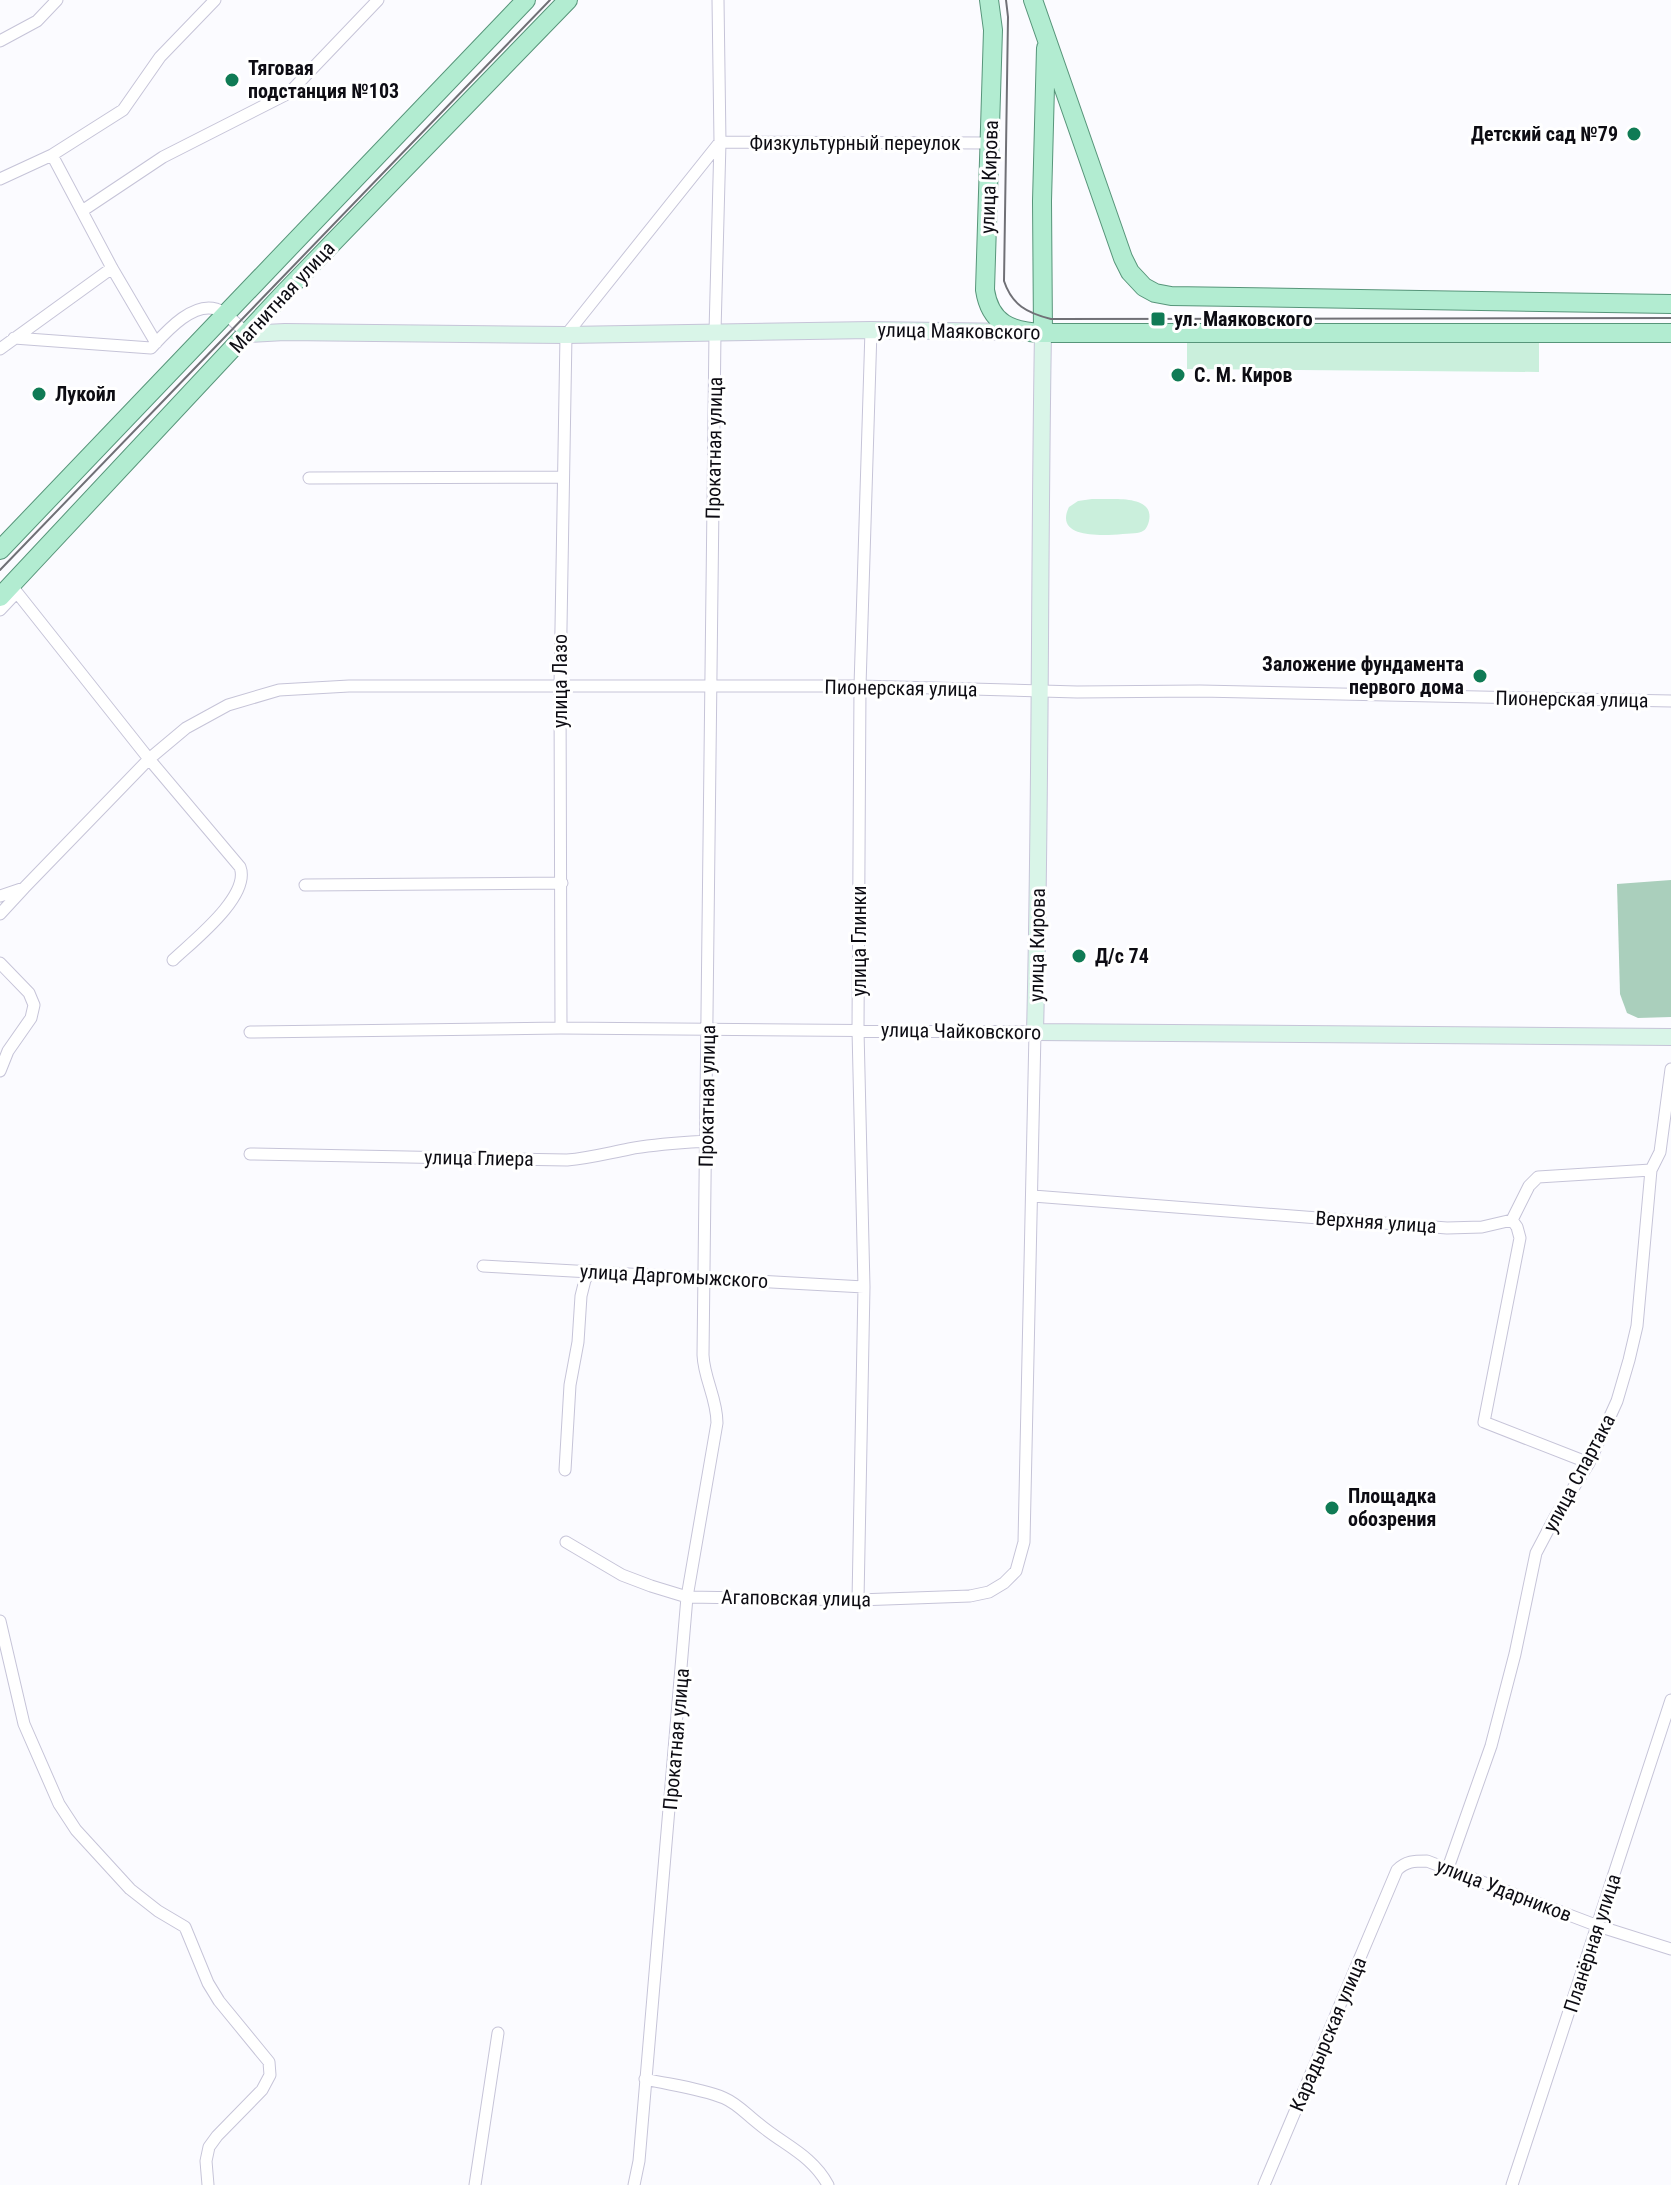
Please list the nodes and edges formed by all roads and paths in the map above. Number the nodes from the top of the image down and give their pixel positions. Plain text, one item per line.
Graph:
1 (57, 0) edge
2 (215, 0) edge
3 (378, 0) edge
4 (526, 0) edge
5 (568, 0) edge
6 (718, 0) edge
7 (989, 0) edge
8 (1033, 0) edge
9 (1046, 37) junction
10 (0, 41) edge
11 (720, 142) junction
12 (990, 143) junction
13 (52, 155) junction
14 (0, 179) edge
15 (82, 211) junction
16 (112, 268) junction
17 (1671, 304) edge
18 (224, 313) junction
19 (871, 330) junction
20 (715, 332) junction
21 (1034, 333) junction
22 (1671, 333) edge
23 (247, 334) junction
24 (566, 335) junction
25 (14, 338) junction
26 (156, 343) junction
27 (0, 349) edge
28 (562, 477) junction
29 (309, 478) dead end
30 (0, 550) edge
31 (10, 591) edge
32 (0, 610) edge
33 (560, 685) junction
34 (860, 686) junction
35 (711, 687) junction
36 (1040, 691) junction
37 (1671, 701) edge
38 (149, 759) junction
39 (562, 883) junction
40 (305, 885) dead end
41 (24, 888) junction
42 (0, 896) edge
43 (0, 914) edge
44 (173, 960) dead end
45 (0, 963) edge
46 (561, 1028) junction
47 (708, 1030) junction
48 (858, 1030) junction
49 (250, 1032) dead end
50 (1035, 1032) junction
51 (1671, 1037) edge
52 (1671, 1069) edge
53 (0, 1071) edge
54 (706, 1141) junction
55 (250, 1154) dead end
56 (1651, 1170) junction
57 (1033, 1196) junction
58 (1512, 1220) junction
59 (483, 1266) dead end
60 (590, 1271) junction
61 (704, 1278) junction
62 (864, 1287) junction
63 (1589, 1463) junction
64 (565, 1470) dead end
65 (566, 1542) dead end
66 (1021, 1557) joint
67 (687, 1597) junction
68 (858, 1600) junction
69 (0, 1621) edge
70 (1671, 1700) edge
71 (1448, 1868) junction
72 (1392, 1884) joint
73 (1598, 1926) junction
74 (1671, 1949) edge
75 (498, 2033) dead end
76 (645, 2079) junction
77 (208, 2185) edge
78 (475, 2185) edge
79 (634, 2185) edge
80 (828, 2185) edge
81 (1264, 2185) edge
82 (1512, 2185) edge

1 - 10 street
2 - 13 street
3 - 15 street
4 - 18 main road, Магнитная улица
5 - 23 main road, Магнитная улица
6 - 11 street, Прокатная улица
7 - 12 main road, улица Кирова
8 - 9 main road
9 - 17 main road
9 - 21 main road
11 - 12 street, Физкультурный переулок
11 - 20 street, Прокатная улица
11 - 24 street
12 - 21 main road, улица Кирова
13 - 14 street
13 - 15 street
15 - 16 street
16 - 25 street
16 - 26 street
18 - 23 street
18 - 26 street
18 - 30 main road, Магнитная улица
19 - 20 main road, улица Маяковского
19 - 21 main road, улица Маяковского
19 - 34 street, улица Глинки
20 - 24 main road, улица Маяковского
20 - 35 street, Прокатная улица
21 - 22 main road, улица Маяковского
21 - 36 main road, улица Кирова
23 - 24 main road, улица Маяковского
23 - 31 main road, Магнитная улица
24 - 28 street, улица Лазо
25 - 26 street
25 - 27 street
28 - 29 street
28 - 33 street, улица Лазо
31 - 32 street
31 - 38 street
33 - 35 street, Пионерская улица
33 - 38 street, Пионерская улица
33 - 39 street, улица Лазо
34 - 35 street, Пионерская улица
34 - 36 street, Пионерская улица
34 - 48 street, улица Глинки
35 - 47 street, Прокатная улица
36 - 37 street, Пионерская улица
36 - 50 main road, улица Кирова
38 - 41 street, Пионерская улица
38 - 44 street
39 - 40 street
39 - 46 street, улица Лазо
41 - 42 street
41 - 43 street, Пионерская улица
45 - 53 street
46 - 47 street, улица Чайковского
46 - 49 street, улица Чайковского
47 - 48 street, улица Чайковского
47 - 54 street, Прокатная улица
48 - 50 street, улица Чайковского
48 - 62 street, улица Глинки
50 - 51 main road, улица Чайковского
50 - 57 street, улица Кирова
52 - 56 street, улица Спартака
54 - 55 street, улица Глиера
54 - 61 street, Прокатная улица
56 - 58 street
56 - 63 street, улица Спартака
57 - 58 street, Верхняя улица
57 - 66 street, улица Кирова
58 - 63 street
59 - 60 street, улица Даргомыжского
60 - 61 street, улица Даргомыжского
60 - 64 street
61 - 62 street, улица Даргомыжского
61 - 67 street, Прокатная улица
62 - 68 street, улица Глинки
63 - 71 street, улица Спартака
65 - 67 street, Агаповская улица
66 - 68 street, Агаповская улица
67 - 68 street, Агаповская улица
67 - 76 street, Прокатная улица
69 - 77 street
70 - 73 street, Планёрная улица
71 - 72 street, улица Ударников
71 - 73 street, улица Ударников
72 - 81 street, Карадырская улица
73 - 74 street, улица Ударников
73 - 82 street, Планёрная улица
75 - 78 street
76 - 79 street, Прокатная улица
76 - 80 street

